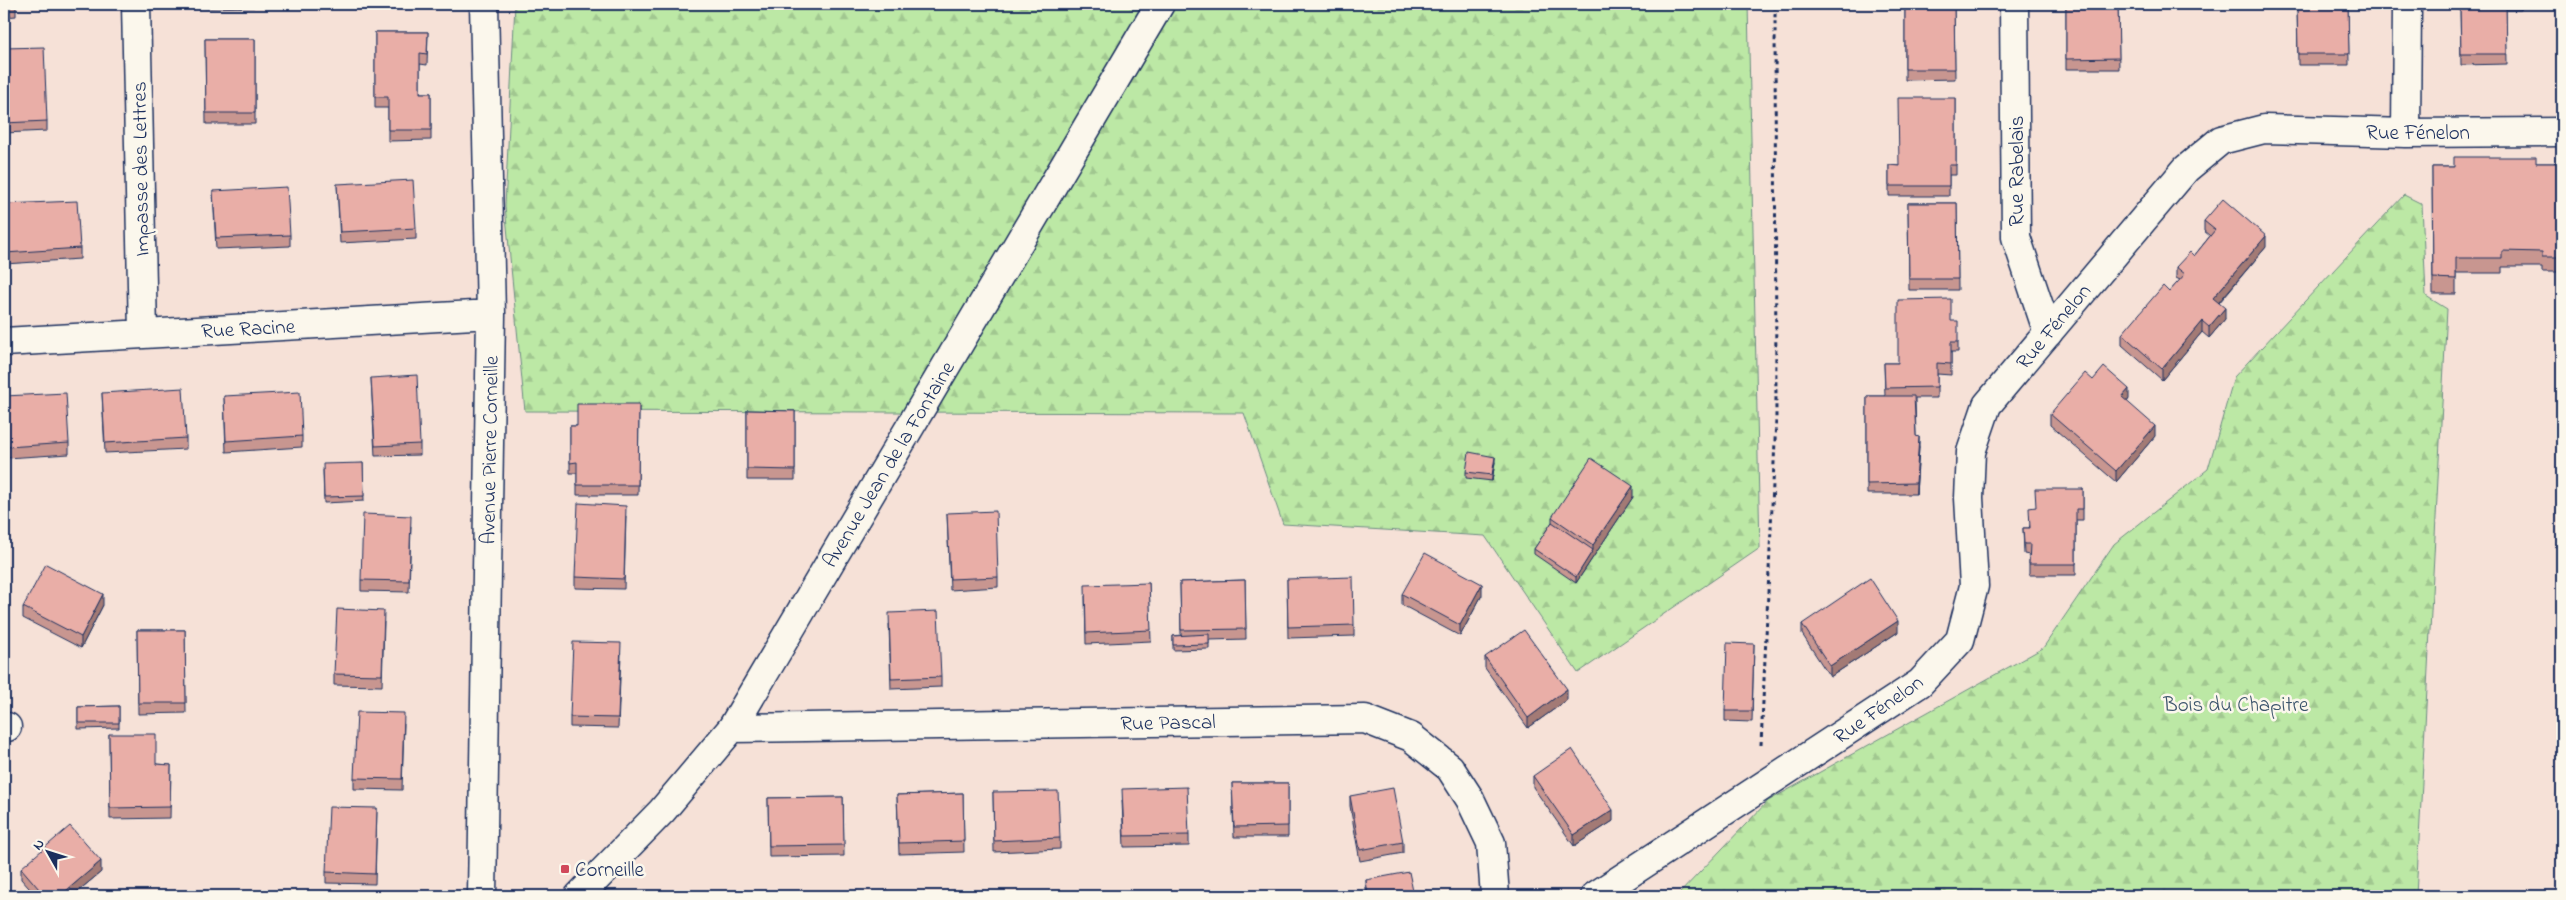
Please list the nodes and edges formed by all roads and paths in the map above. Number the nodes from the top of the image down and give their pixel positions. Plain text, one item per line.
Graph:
1 (136, 4) edge
2 (484, 4) edge
3 (1160, 4) edge
4 (1775, 4) edge
5 (2014, 4) edge
6 (2407, 4) edge
7 (2562, 132) edge
8 (2406, 133) junction
9 (491, 314) junction
10 (2048, 333) junction
11 (143, 334) junction
12 (4, 342) edge
13 (732, 728) junction
14 (1759, 790) junction
15 (482, 896) edge
16 (579, 896) edge
17 (1495, 896) edge
18 (1595, 896) edge

1 - 11 street, Impasse des Lettres
2 - 9 street, Avenue Pierre Corneille
3 - 13 street, Avenue Jean de la Fontaine
4 - 14 path
5 - 10 street, Rue Rabelais
6 - 8 street
7 - 8 street, Rue Fénelon
8 - 10 street, Rue Fénelon
9 - 11 street, Rue Racine
9 - 15 street, Avenue Pierre Corneille
10 - 14 street, Rue Fénelon
11 - 12 street, Rue Racine
13 - 16 street, Avenue Jean de la Fontaine
13 - 17 street, Rue Pascal
14 - 18 street, Rue Fénelon

